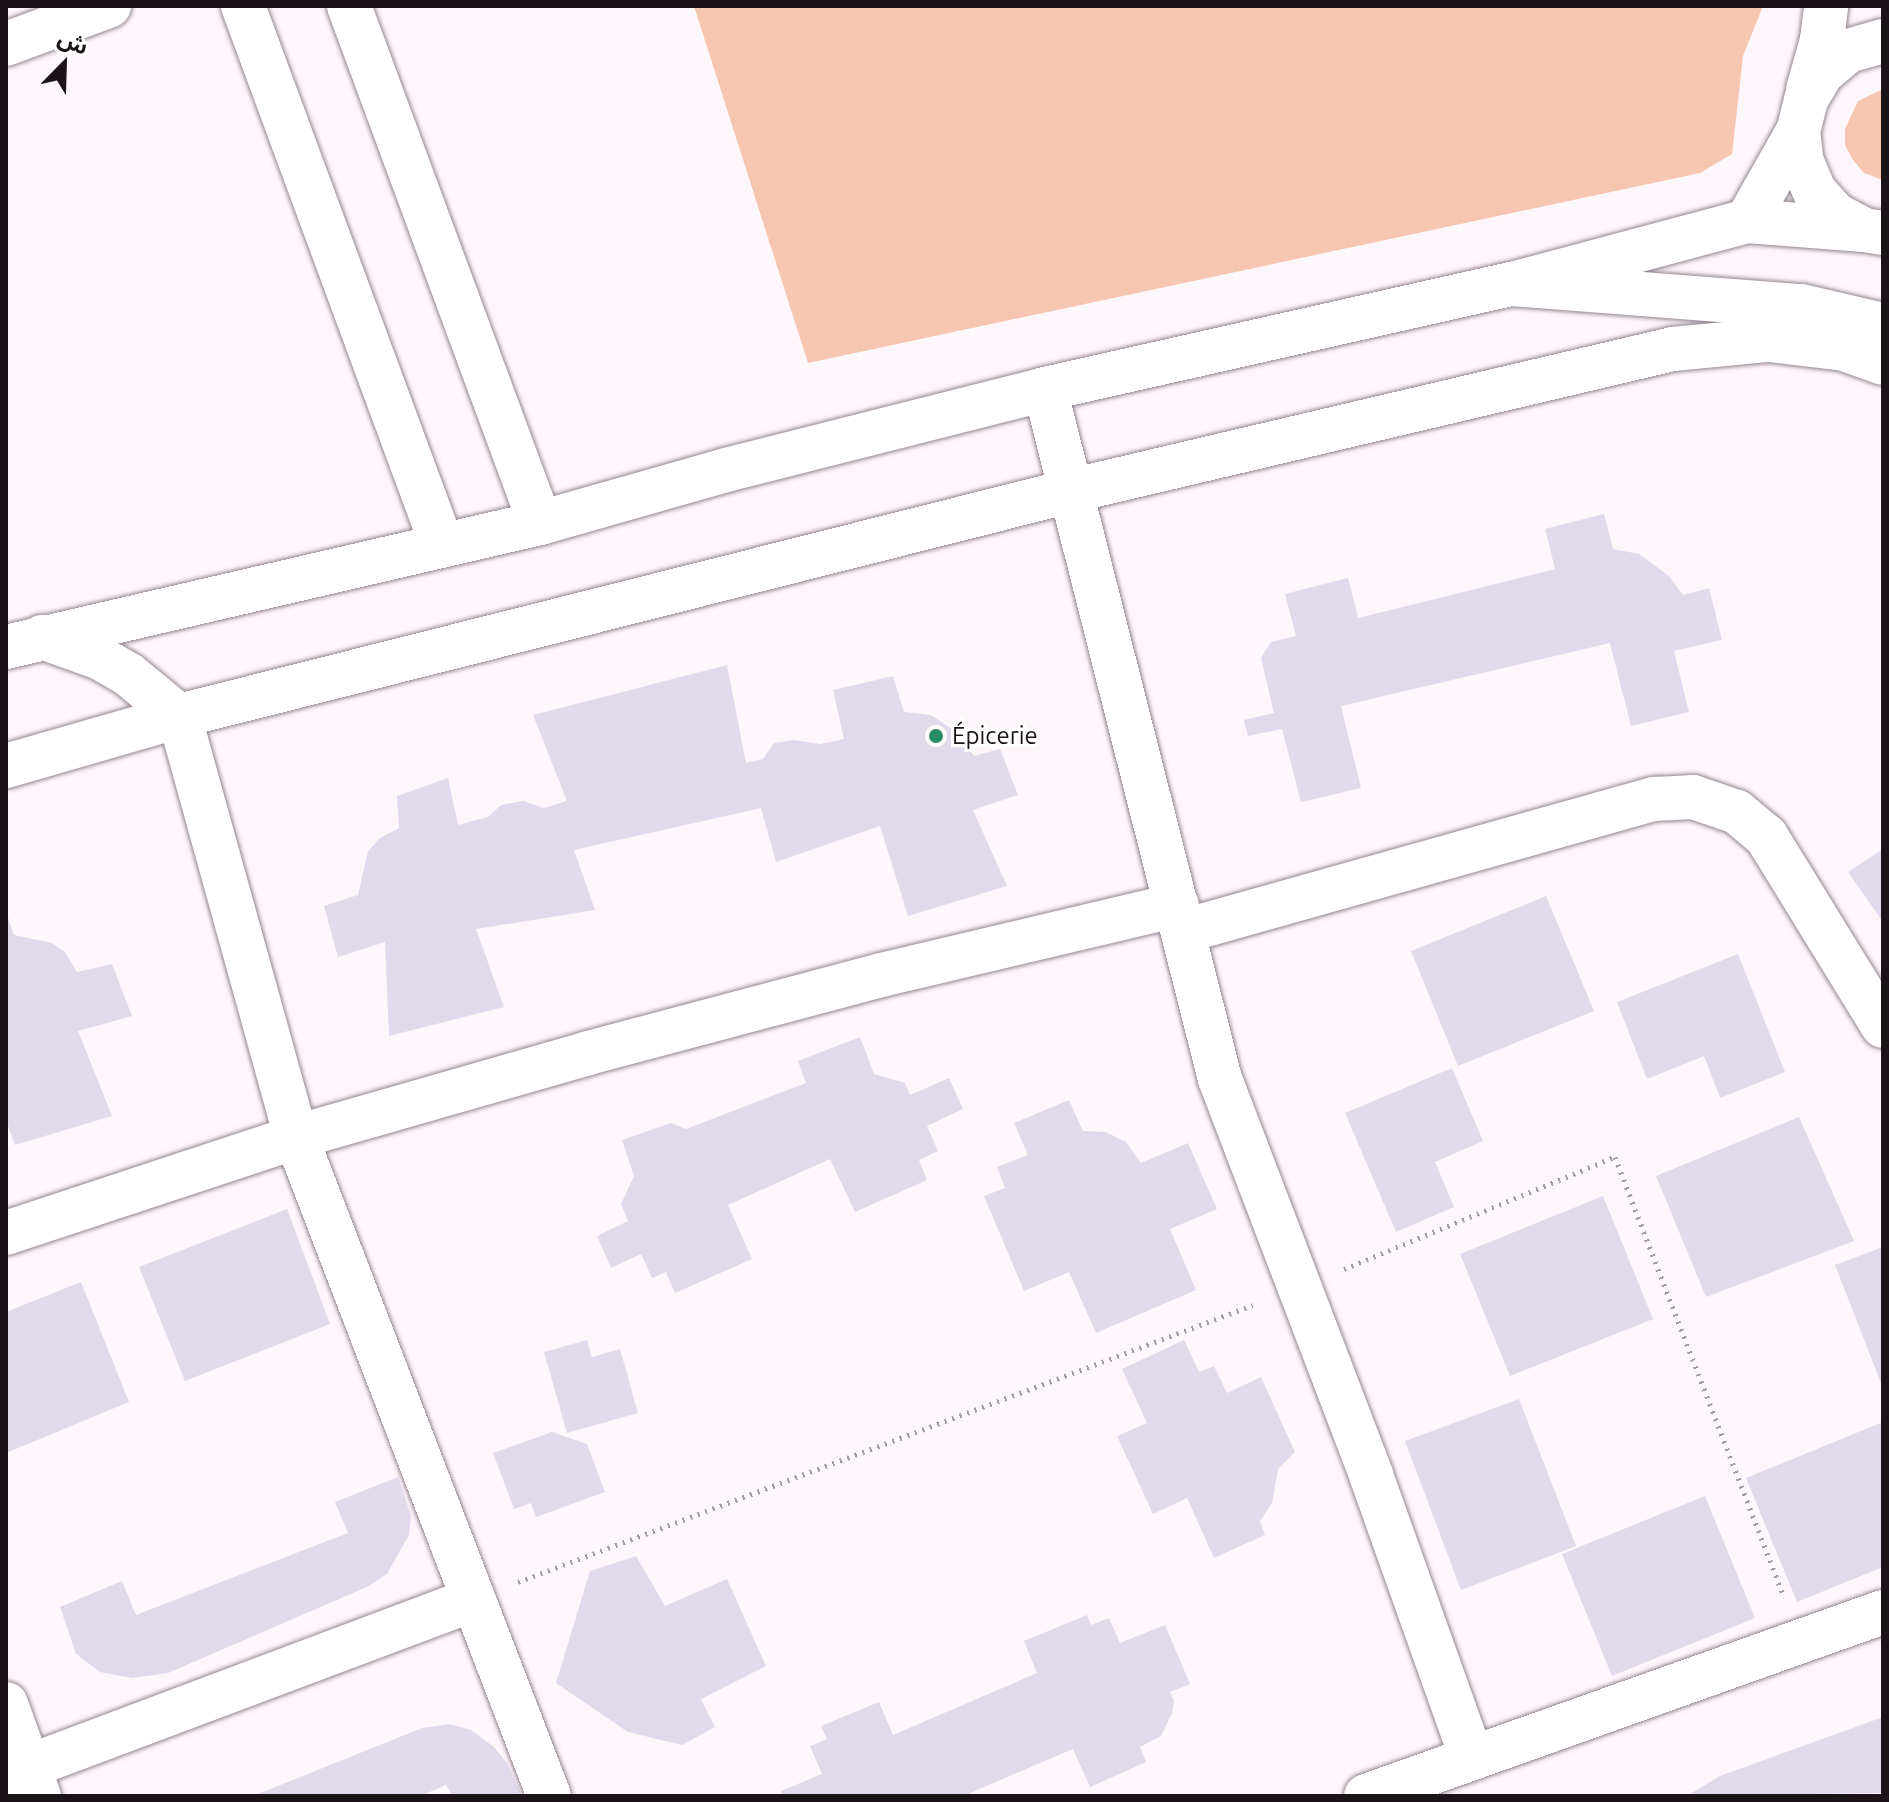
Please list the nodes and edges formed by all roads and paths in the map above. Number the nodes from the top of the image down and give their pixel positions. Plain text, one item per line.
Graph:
1 (109, 6) edge
2 (243, 6) edge
3 (349, 6) edge
4 (1826, 6) edge
5 (1882, 40) edge
6 (6, 44) edge
7 (1802, 115) junction
8 (1747, 221) junction
9 (1874, 232) edge
10 (1512, 284) junction
11 (1883, 325) edge
12 (1883, 363) edge
13 (1045, 389) junction
14 (1070, 491) junction
15 (540, 523) junction
16 (442, 545) junction
17 (24, 642) edge
18 (179, 716) junction
19 (6, 766) edge
20 (1180, 918) junction
21 (1883, 1026) edge
22 (296, 1137) junction
23 (6, 1233) edge
24 (1298, 1288) junction
25 (472, 1600) junction
26 (1883, 1612) edge
27 (1801, 1643) junction
28 (6, 1704) edge
29 (1472, 1758) junction
30 (24, 1779) edge
31 (549, 1796) edge
32 (1366, 1796) edge

1 - 6 street
2 - 16 street
3 - 15 street
4 - 7 street
5 - 7 street
7 - 8 street
7 - 9 street
8 - 9 street
8 - 10 street
10 - 11 street
10 - 13 street
12 - 14 street
13 - 14 street
13 - 15 street
14 - 18 street
14 - 20 street
15 - 16 street
16 - 17 street
17 - 18 street
18 - 19 street
18 - 22 street
20 - 21 street
20 - 22 street
20 - 24 street
22 - 23 street
22 - 25 street
24 - 25 path
24 - 27 path
24 - 29 street
25 - 30 street
25 - 31 street
26 - 27 street
27 - 29 street
28 - 30 street
29 - 32 street

